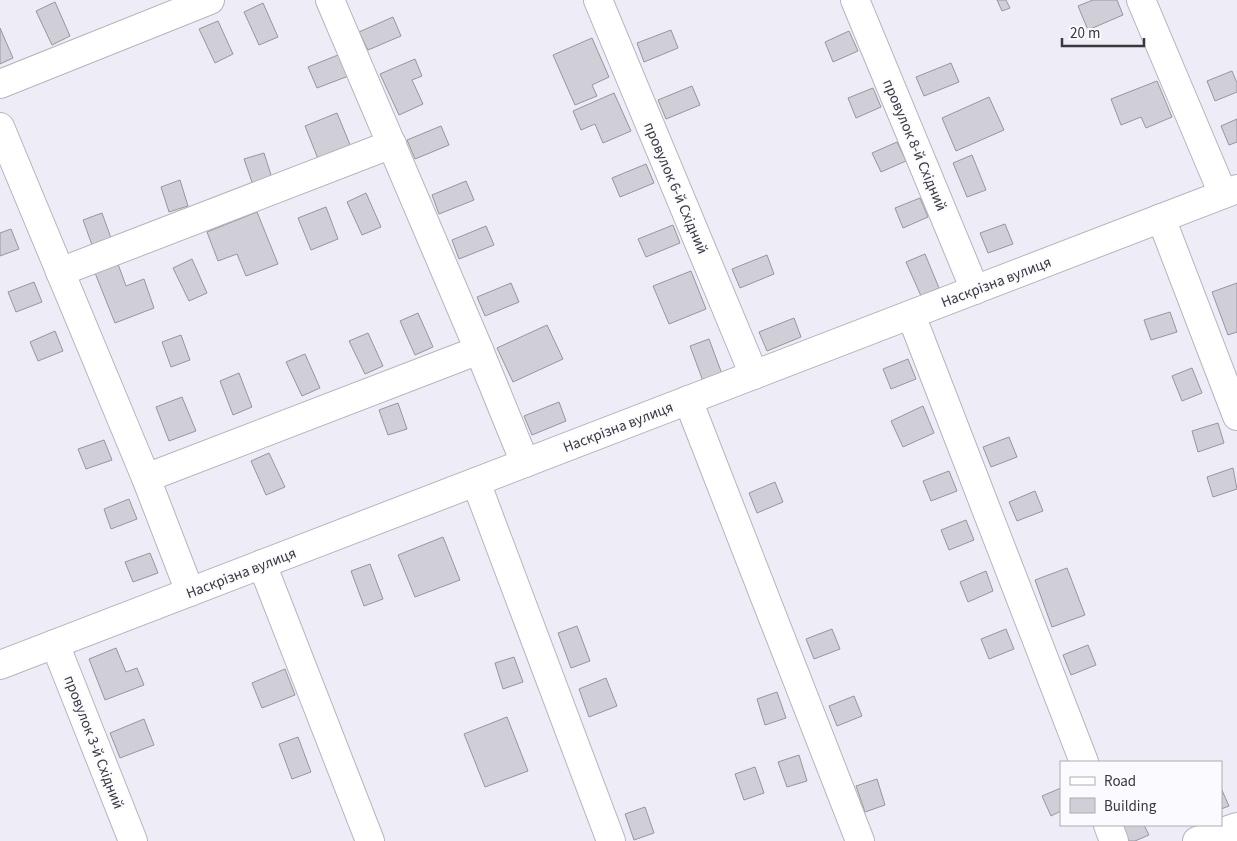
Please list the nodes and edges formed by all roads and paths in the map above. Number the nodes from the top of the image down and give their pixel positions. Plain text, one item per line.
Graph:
1 (210, 0) edge
2 (330, 0) edge
3 (598, 0) edge
4 (854, 0) edge
5 (1141, 0) edge
6 (0, 84) edge
7 (0, 127) edge
8 (392, 144) junction
9 (1230, 192) edge
10 (1161, 218) junction
11 (60, 272) junction
12 (975, 290) junction
13 (910, 315) junction
14 (479, 350) junction
15 (754, 375) junction
16 (688, 400) junction
17 (1237, 416) edge
18 (525, 463) junction
19 (146, 478) junction
20 (476, 482) junction
21 (262, 564) junction
22 (190, 592) junction
23 (55, 644) junction
24 (0, 665) edge
25 (1084, 761) edge
26 (1108, 826) edge
27 (1237, 827) edge
28 (133, 841) edge
29 (370, 841) edge
30 (611, 841) edge
31 (860, 841) edge
32 (1114, 841) edge
33 (1197, 841) edge

1 - 6 street
2 - 8 street
3 - 15 street, провулок 6-й Східний
4 - 12 street, провулок 8-й Східний
5 - 9 street
7 - 11 street
8 - 11 street
8 - 14 street
9 - 10 street, Наскрізна вулиця
10 - 12 street, Наскрізна вулиця
10 - 17 street
11 - 19 street
12 - 13 street, Наскрізна вулиця
13 - 15 street, Наскрізна вулиця
13 - 25 street
14 - 18 street
14 - 19 street
15 - 16 street, Наскрізна вулиця
16 - 18 street, Наскрізна вулиця
16 - 31 street
18 - 20 street, Наскрізна вулиця
19 - 22 street
20 - 21 street, Наскрізна вулиця
20 - 30 street
21 - 22 street, Наскрізна вулиця
21 - 29 street
22 - 23 street, Наскрізна вулиця
23 - 24 street, Наскрізна вулиця
23 - 28 street, провулок 3-й Східний
26 - 32 street
27 - 33 street

